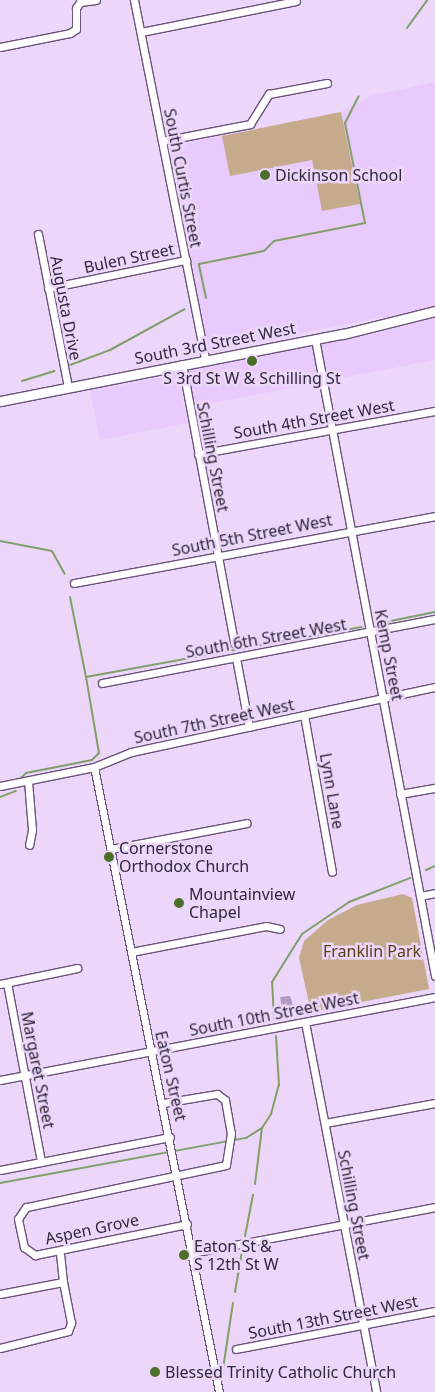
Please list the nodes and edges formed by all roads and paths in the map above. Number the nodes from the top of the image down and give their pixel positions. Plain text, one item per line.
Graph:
1 (96, 0) edge
2 (134, 0) edge
3 (296, 2) dead end
4 (140, 32) junction
5 (0, 47) edge
6 (327, 83) dead end
7 (162, 141) junction
8 (38, 234) dead end
9 (186, 260) junction
10 (48, 288) junction
11 (435, 311) edge
12 (315, 339) junction
13 (205, 360) junction
14 (182, 364) junction
15 (68, 387) junction
16 (0, 401) edge
17 (435, 411) edge
18 (332, 430) junction
19 (198, 454) junction
20 (435, 516) edge
21 (351, 531) junction
22 (218, 555) junction
23 (74, 583) dead end
24 (435, 619) edge
25 (371, 633) junction
26 (234, 642) dead end
27 (236, 658) junction
28 (102, 683) dead end
29 (435, 688) edge
30 (383, 698) junction
31 (304, 715) junction
32 (249, 727) junction
33 (94, 767) junction
34 (28, 780) junction
35 (0, 786) edge
36 (435, 788) edge
37 (400, 794) junction
38 (246, 824) dead end
39 (29, 845) dead end
40 (111, 849) junction
41 (332, 872) dead end
42 (435, 893) edge
43 (420, 896) junction
44 (280, 929) dead end
45 (131, 952) junction
46 (77, 968) dead end
47 (435, 976) edge
48 (4, 984) edge
49 (435, 998) edge
50 (305, 1022) junction
51 (150, 1050) junction
52 (25, 1075) junction
53 (0, 1080) edge
54 (163, 1103) junction
55 (435, 1103) edge
56 (326, 1124) junction
57 (170, 1136) junction
58 (41, 1162) junction
59 (0, 1170) edge
60 (178, 1176) junction
61 (435, 1207) edge
62 (187, 1224) junction
63 (344, 1225) junction
64 (192, 1253) junction
65 (60, 1255) dead end
66 (63, 1282) junction
67 (0, 1294) edge
68 (435, 1311) edge
69 (363, 1325) junction
70 (0, 1348) edge
71 (236, 1349) dead end
72 (219, 1392) edge
73 (376, 1392) edge

1 - 5 street
2 - 4 street, South Curtis Street
3 - 4 street
4 - 7 street, South Curtis Street
6 - 7 street
7 - 9 street, South Curtis Street
8 - 10 street, Augusta Drive
9 - 10 street, Bulen Street
9 - 13 street, South Curtis Street
10 - 15 street, Augusta Drive
11 - 12 main road, South 3rd Street West
12 - 13 main road, South 3rd Street West
12 - 18 street, Kemp Street
13 - 14 main road, South 3rd Street West
14 - 15 main road, South 3rd Street West
14 - 19 street, Schilling Street
15 - 16 main road, South 3rd Street West
17 - 18 street, South 4th Street West
18 - 19 street, South 4th Street West
18 - 21 street, Kemp Street
19 - 22 street, Schilling Street
20 - 21 street, South 5th Street West
21 - 22 street, South 5th Street West
21 - 25 street, Kemp Street
22 - 23 street, South 5th Street West
22 - 26 street, Schilling Street
24 - 25 street, South 6th Street West
25 - 27 street, South 6th Street West
25 - 30 street, Kemp Street
27 - 28 street, South 6th Street West
27 - 32 street
29 - 30 street, South 7th Street West
30 - 31 street, South 7th Street West
30 - 37 street, Kemp Street
31 - 32 street, South 7th Street West
31 - 41 street, Lynn Lane
32 - 33 street, South 7th Street West
33 - 34 street, South 7th Street West
33 - 40 street, Eaton Street
34 - 35 street, South 7th Street West
34 - 39 street
36 - 37 street
37 - 43 street, Kemp Street
38 - 40 street
40 - 45 street, Eaton Street
42 - 43 street
43 - 47 street, Kemp Street
44 - 45 street
45 - 51 street, Eaton Street
46 - 48 street
48 - 52 street, Margaret Street
49 - 50 street, South 10th Street West
50 - 51 street, South 10th Street West
50 - 56 street, Schilling Street
51 - 52 street, South 10th Street West
51 - 54 street, Eaton Street
52 - 53 street, South 10th Street West
52 - 58 street, Margaret Street
54 - 57 street, Eaton Street
54 - 60 street, Aspen Grove
55 - 56 street
56 - 63 street, Schilling Street
57 - 58 street
57 - 60 street, Eaton Street
58 - 59 street
60 - 62 street, Eaton Street
60 - 62 street, Aspen Grove
61 - 63 street
62 - 64 street, Eaton Street
63 - 64 street
63 - 69 street, Schilling Street
64 - 72 street, Eaton Street
65 - 66 street
66 - 67 street
66 - 70 street
68 - 69 street, South 13th Street West
69 - 71 street, South 13th Street West
69 - 73 street, Schilling Street

